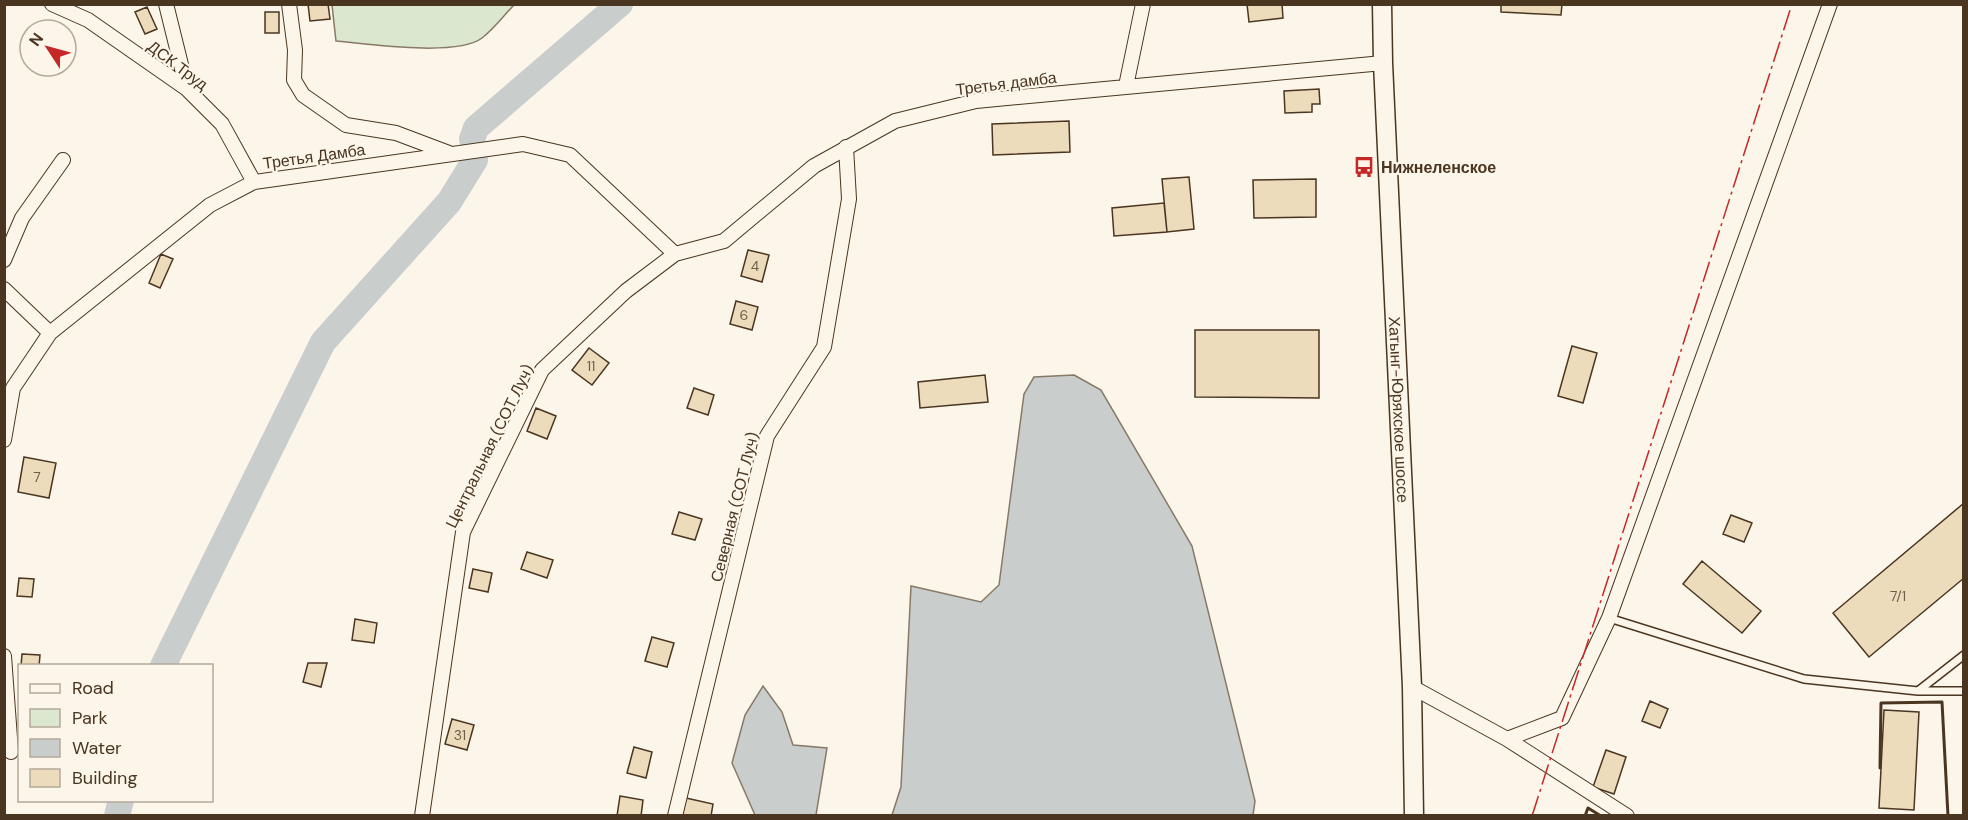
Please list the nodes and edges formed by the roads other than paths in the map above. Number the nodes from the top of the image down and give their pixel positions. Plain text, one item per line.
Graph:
1 (52, 4) edge
2 (166, 4) edge
3 (289, 4) edge
4 (1143, 4) edge
5 (1382, 4) edge
6 (1831, 6) edge
7 (1383, 63) junction
8 (1126, 86) junction
9 (187, 89) junction
10 (846, 147) junction
11 (449, 153) junction
12 (63, 160) dead end
13 (254, 182) junction
14 (675, 254) junction
15 (4, 260) edge
16 (4, 289) edge
17 (50, 333) junction
18 (4, 440) edge
19 (1609, 618) junction
20 (1964, 655) edge
21 (4, 656) edge
22 (1412, 687) junction
23 (1918, 691) junction
24 (1964, 691) edge
25 (1507, 739) junction
26 (11, 752) dead end
27 (422, 816) edge
28 (675, 816) edge
29 (1414, 816) edge
30 (1627, 816) edge

1 - 9 street, ДСК Труд
2 - 9 street
3 - 11 street
4 - 8 street
5 - 7 main road, Хатынг-Юряхское шоссе
6 - 19 street
7 - 8 street, Третья дамба
7 - 22 main road, Хатынг-Юряхское шоссе
8 - 10 street, Третья дамба
9 - 13 street, ДСК Труд
10 - 14 street, Третья дамба
10 - 28 street, Северная (СОТ Луч)
11 - 13 street, Третья Дамба
11 - 14 street, Третья Дамба
12 - 15 street
13 - 17 street, Третья Дамба
14 - 27 street, Центральная (СОТ Луч)
16 - 17 street
17 - 18 street, Третья Дамба
19 - 23 lane
19 - 25 street
20 - 23 lane
21 - 26 street
22 - 25 street
22 - 29 main road, Хатынг-Юряхское шоссе
23 - 24 lane
25 - 30 street

